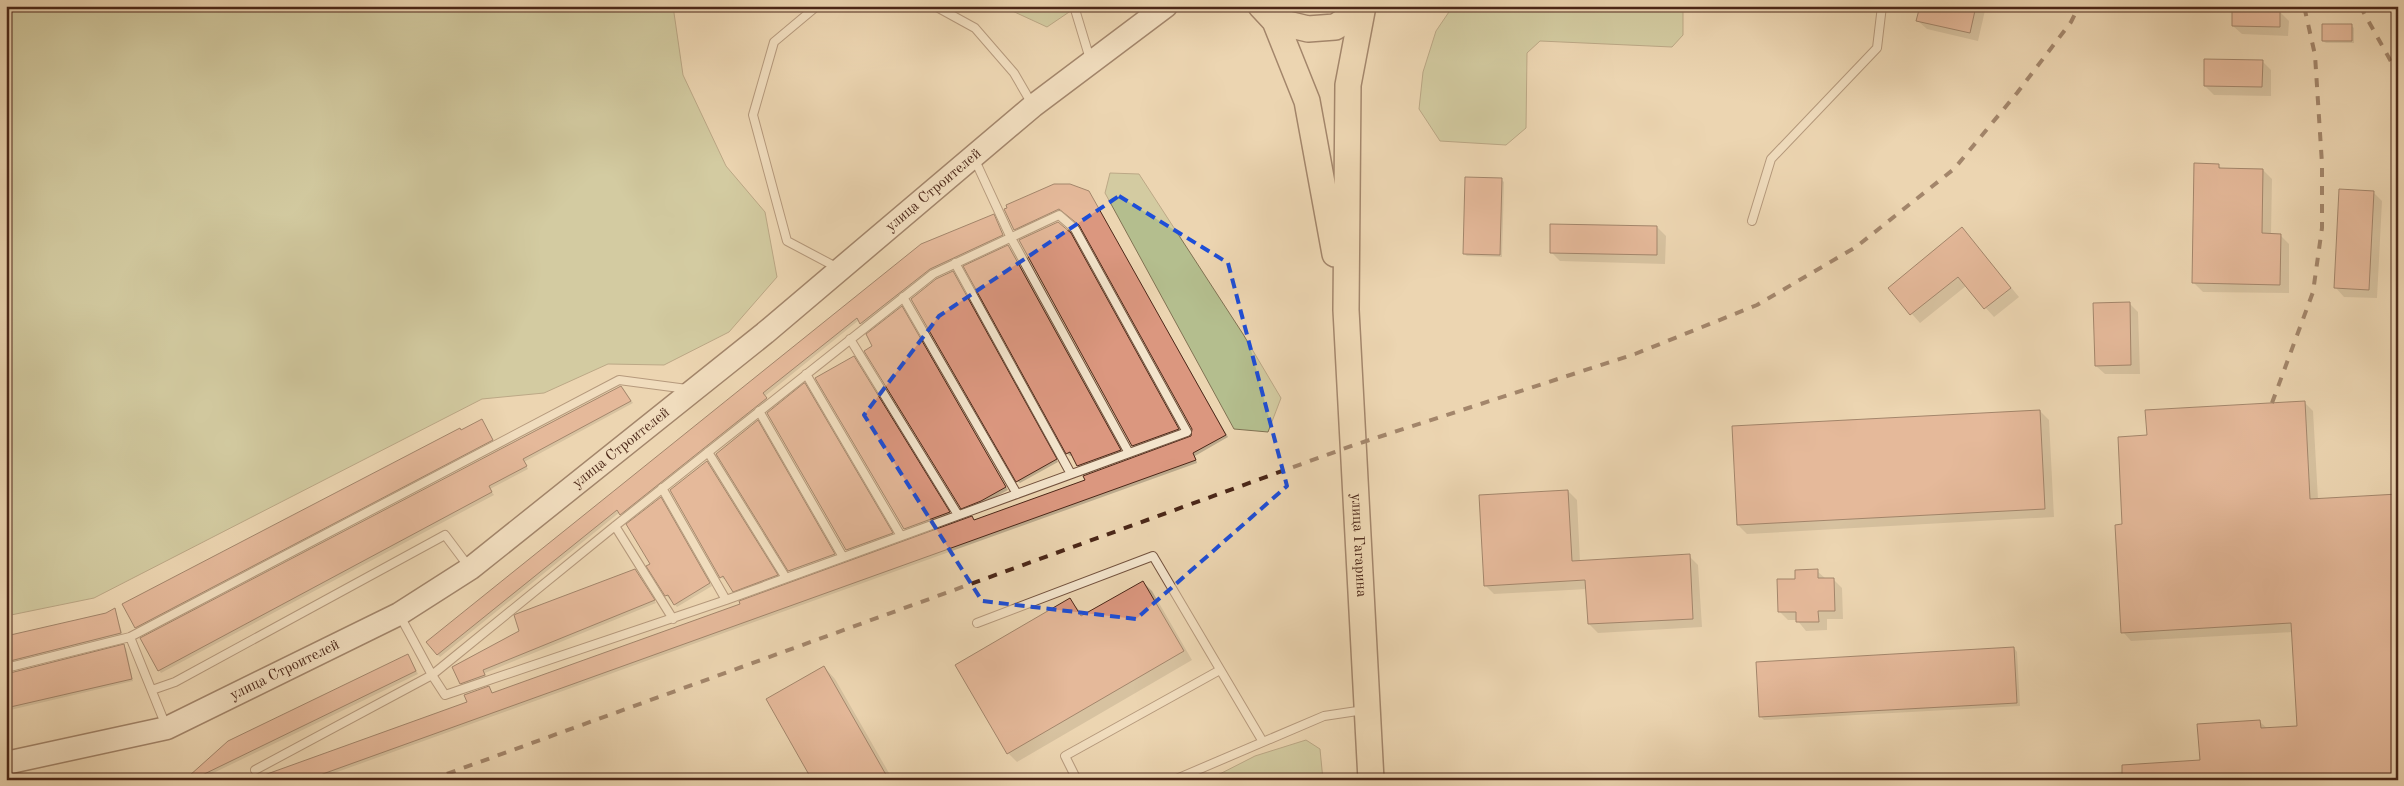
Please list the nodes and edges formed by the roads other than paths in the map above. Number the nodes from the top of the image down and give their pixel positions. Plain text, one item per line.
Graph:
1 (817, 6) edge
2 (935, 6) edge
3 (1074, 6) edge
4 (1166, 6) edge
5 (1882, 6) edge
6 (1362, 9) edge
7 (1268, 14) edge
8 (1091, 62) junction
9 (1033, 106) junction
10 (974, 156) junction
11 (1752, 221) dead end
12 (1011, 238) junction
13 (955, 263) junction
14 (840, 269) junction
15 (902, 297) junction
16 (1346, 310) junction
17 (850, 339) junction
18 (806, 374) junction
19 (694, 390) junction
20 (759, 411) junction
21 (708, 452) junction
22 (1129, 453) junction
23 (1071, 474) junction
24 (662, 488) junction
25 (1017, 494) junction
26 (958, 515) junction
27 (615, 526) junction
28 (901, 536) junction
29 (843, 557) junction
30 (470, 568) junction
31 (786, 578) junction
32 (726, 600) junction
33 (399, 614) junction
34 (673, 619) junction
35 (977, 623) dead end
36 (130, 637) junction
37 (6, 668) edge
38 (1220, 670) junction
39 (432, 675) junction
40 (152, 690) junction
41 (1366, 709) junction
42 (167, 728) junction
43 (1263, 742) junction
44 (6, 763) edge
45 (255, 770) dead end
46 (1077, 780) edge
47 (1174, 780) edge
48 (1371, 780) edge

1 - 14 lane
2 - 9 lane
3 - 8 lane
4 - 8 main road, улица Строителей
5 - 11 lane
6 - 7 main road
6 - 16 main road
7 - 16 main road
8 - 9 main road, улица Строителей
9 - 10 main road, улица Строителей
10 - 12 lane
10 - 14 main road, улица Строителей
12 - 13 lane
12 - 22 lane
12 - 22 lane
13 - 15 lane
13 - 23 lane
14 - 19 main road, улица Строителей
15 - 17 lane
15 - 25 lane
16 - 41 main road, улица Гагарина
17 - 18 lane
17 - 26 lane
18 - 20 lane
18 - 28 lane
19 - 30 main road, улица Строителей
19 - 36 lane
20 - 21 lane
20 - 29 lane
21 - 24 lane
21 - 31 lane
22 - 23 lane
23 - 25 lane
24 - 27 lane
24 - 32 lane
25 - 26 lane
26 - 28 lane
27 - 34 lane
27 - 39 lane
28 - 29 lane
29 - 31 lane
30 - 33 main road, улица Строителей
30 - 40 lane
31 - 32 lane
32 - 34 lane
33 - 39 lane
33 - 42 main road, улица Строителей
34 - 39 lane
35 - 38 lane
36 - 37 lane
36 - 40 lane
38 - 43 lane
38 - 46 lane
39 - 45 lane
40 - 42 lane
41 - 43 lane
41 - 48 main road, улица Гагарина
42 - 44 main road, улица Строителей
43 - 47 lane

